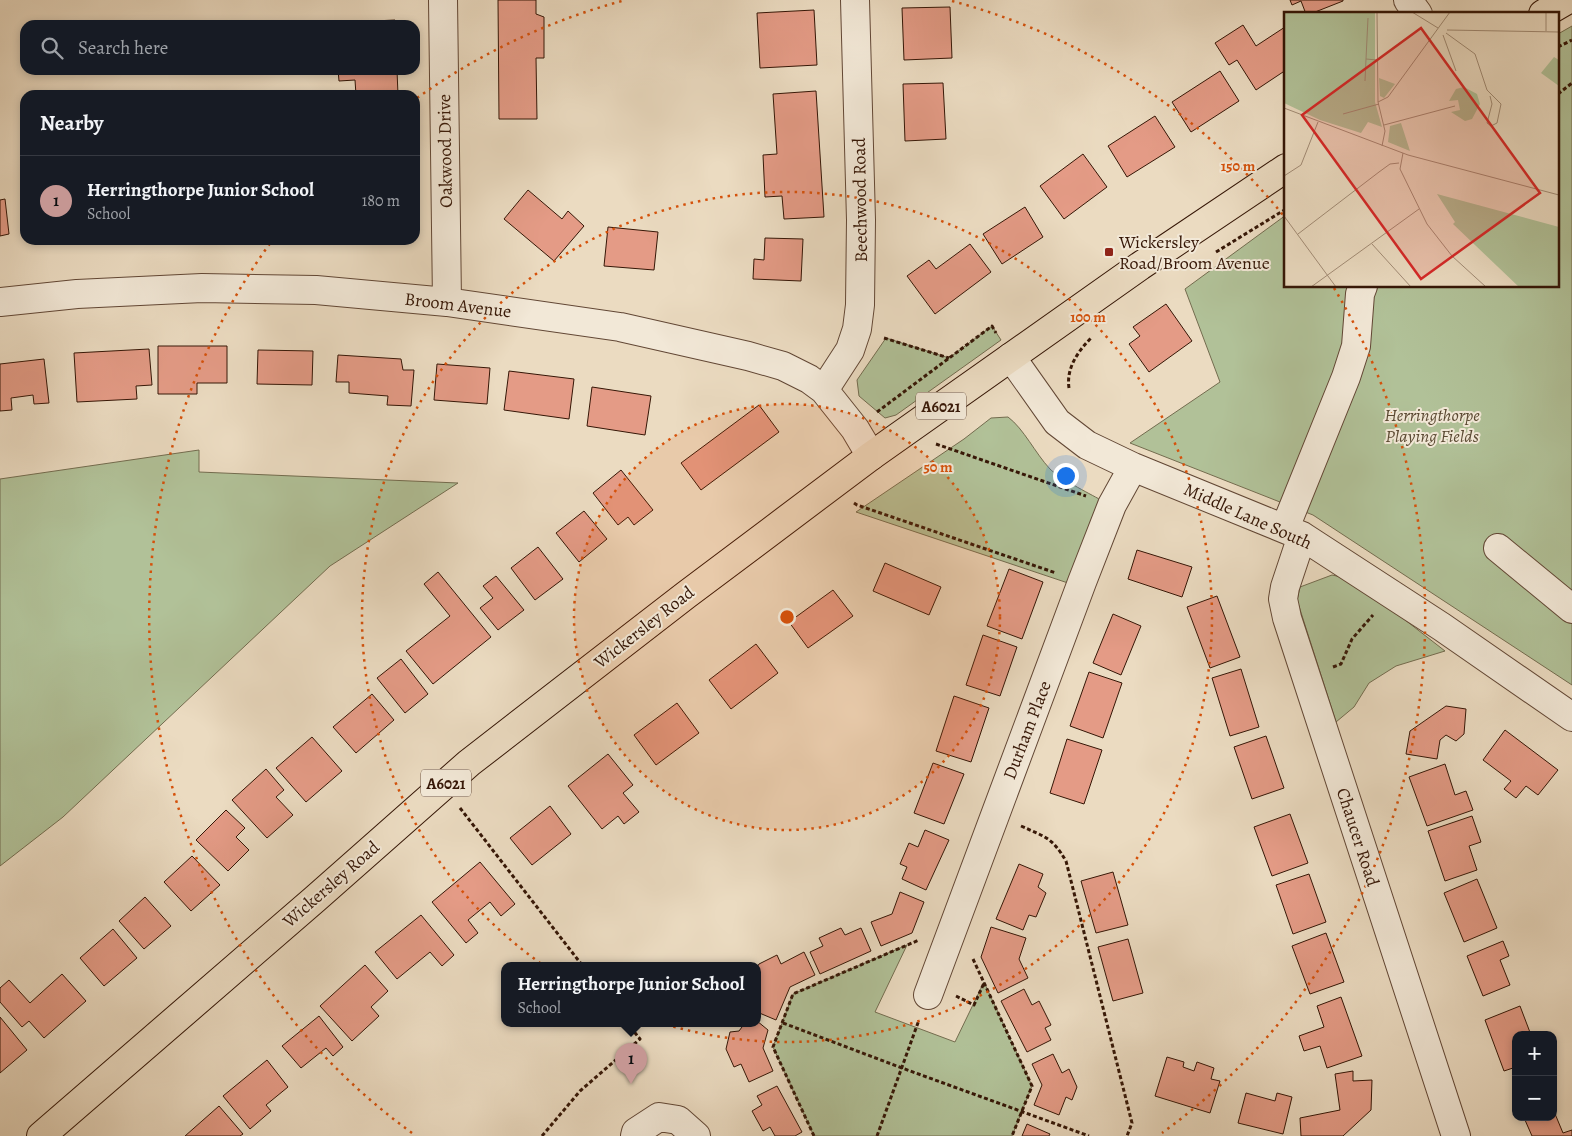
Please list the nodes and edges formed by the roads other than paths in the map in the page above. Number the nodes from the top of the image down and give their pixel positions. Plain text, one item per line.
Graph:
1 (443, 0) edge
2 (855, 0) edge
3 (1408, 0) edge
4 (1567, 0) edge
5 (1417, 12) edge
6 (1546, 12) edge
7 (1284, 169) edge
8 (1362, 288) edge
9 (0, 302) edge
10 (447, 302) junction
11 (1011, 357) junction
12 (824, 390) junction
13 (872, 456) junction
14 (1133, 467) junction
15 (1294, 532) junction
16 (1498, 548) dead end
17 (1572, 609) edge
18 (1571, 715) edge
19 (930, 990) road end
20 (41, 1136) edge
21 (635, 1136) edge
22 (696, 1136) edge
23 (1456, 1136) edge

1 - 10 street, Oakwood Drive
2 - 12 street, Beechwood Road
3 - 5 street
4 - 6 main road
7 - 11 main road, Wickersley Road / A6021
8 - 15 street, Chaucer Road
9 - 10 street, Broom Avenue
10 - 12 street, Broom Avenue
11 - 13 main road, Wickersley Road / A6021
11 - 14 street, Middle Lane South
12 - 13 street, Broom Avenue
13 - 20 main road, Wickersley Road / A6021
14 - 15 street, Middle Lane South
14 - 19 street, Durham Place
15 - 18 street, Middle Lane South
15 - 23 street, Chaucer Road
16 - 17 street
21 - 22 street

